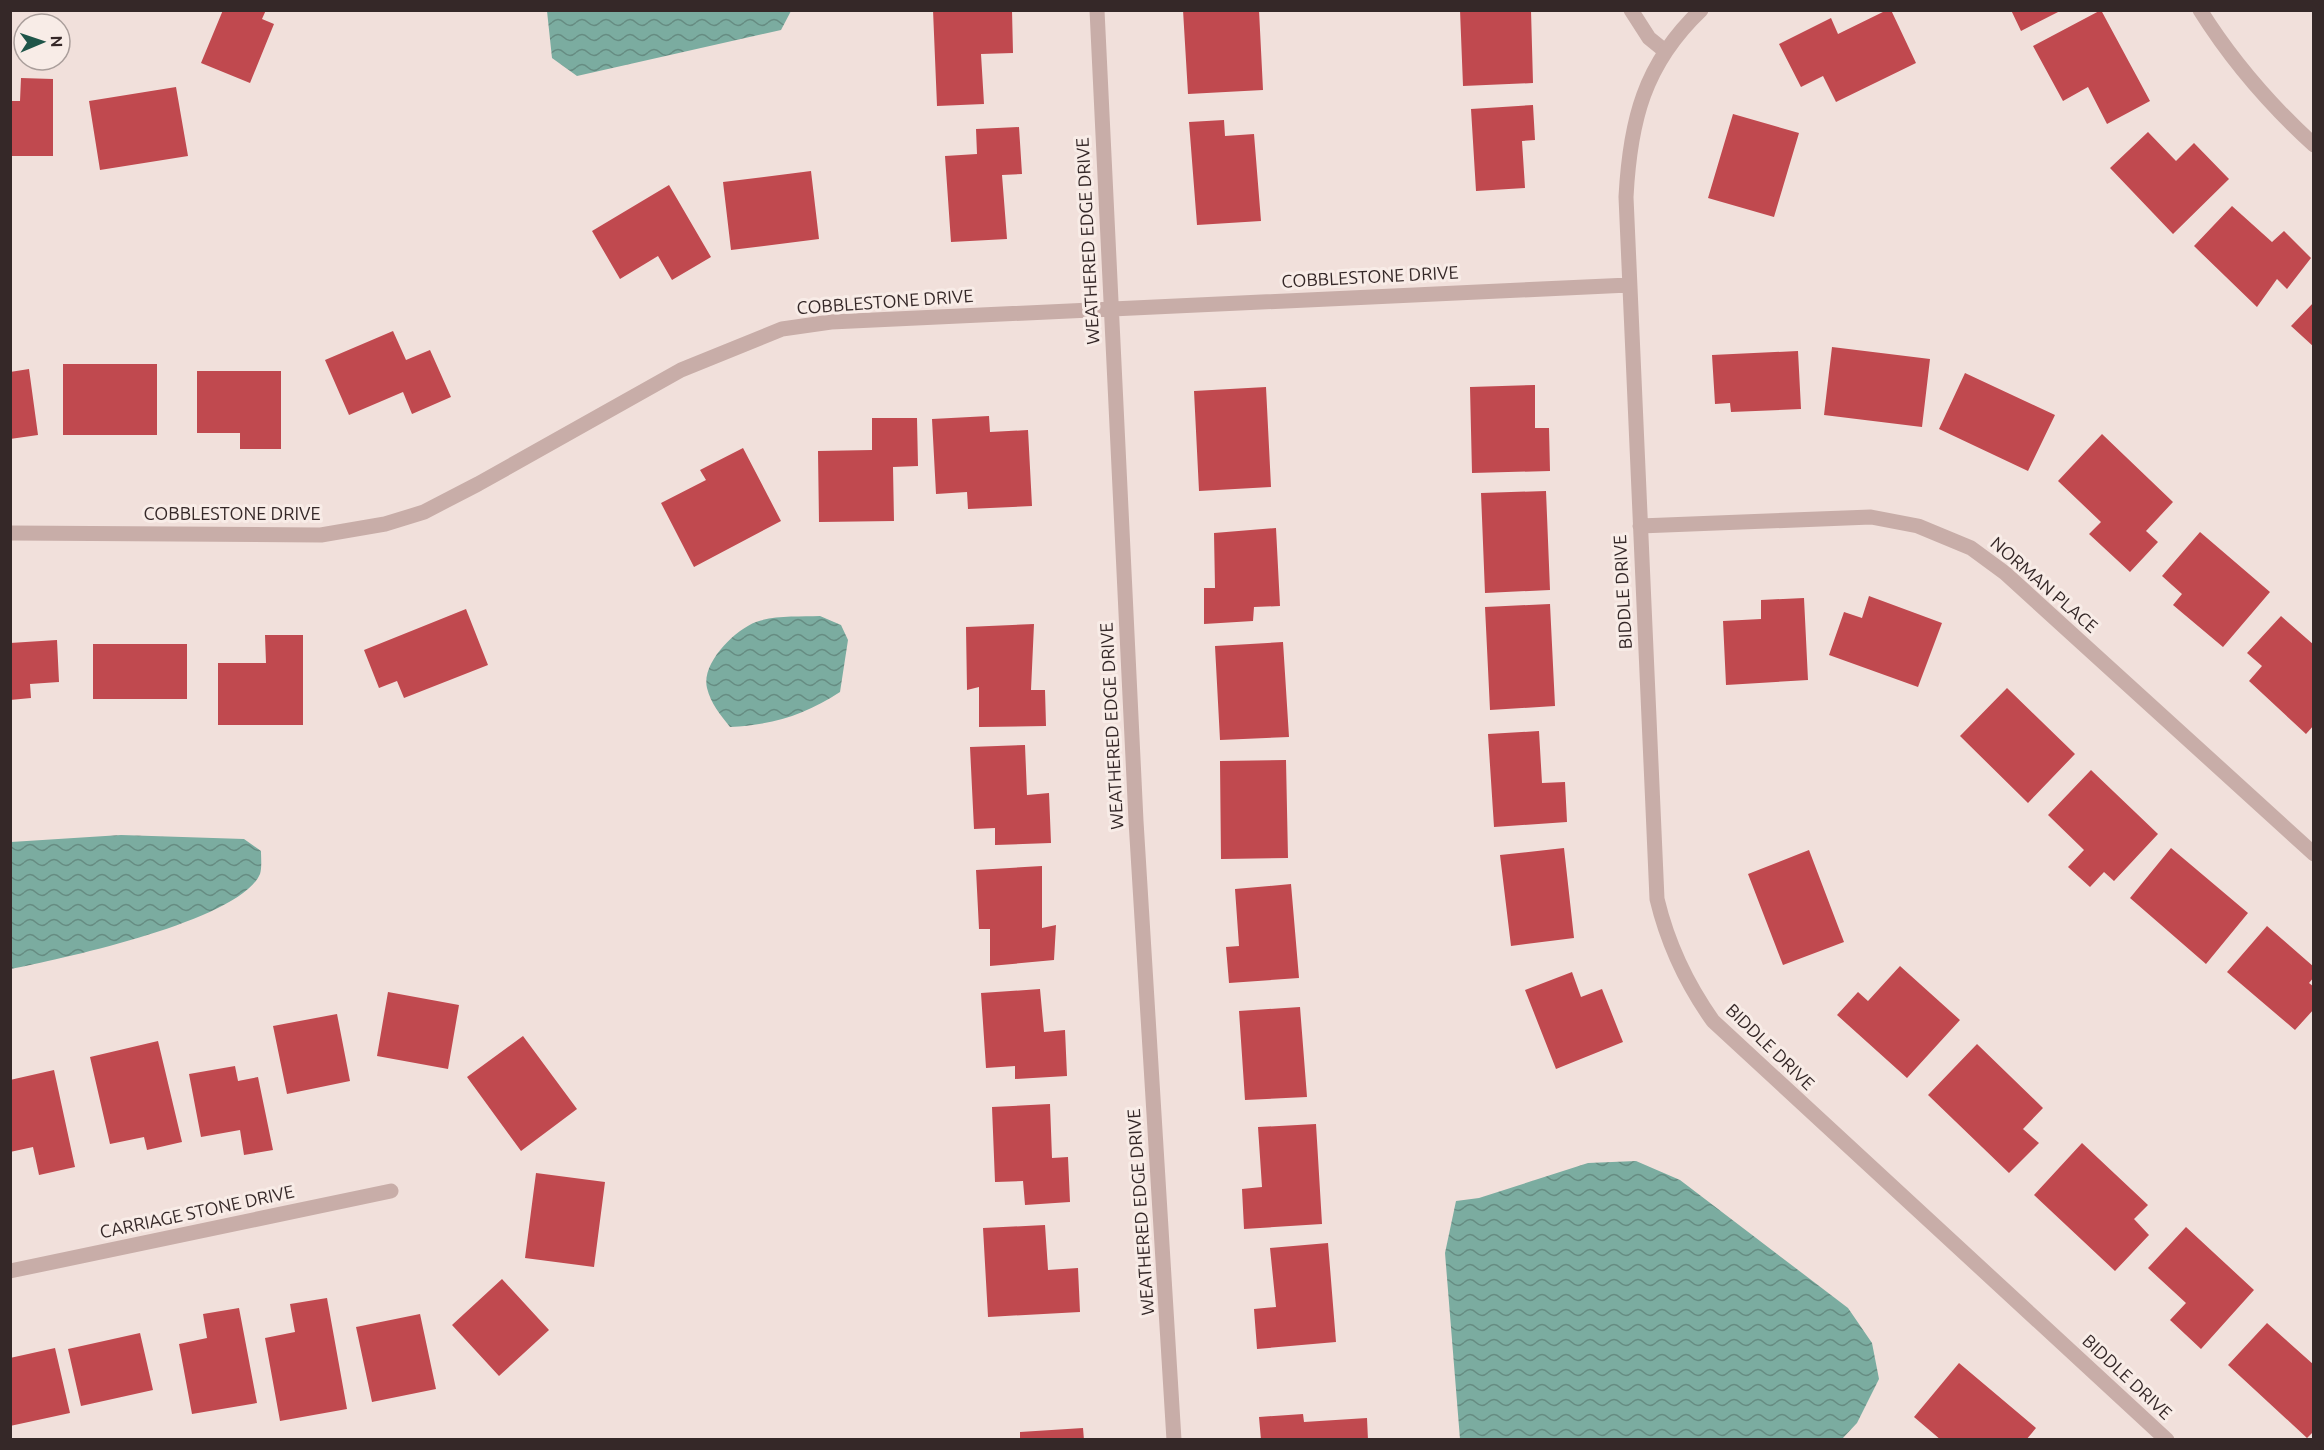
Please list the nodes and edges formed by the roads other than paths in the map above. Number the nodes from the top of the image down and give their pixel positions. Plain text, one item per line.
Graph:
1 (1097, 10) edge
2 (1631, 10) edge
3 (1701, 10) edge
4 (2200, 10) edge
5 (1665, 51) junction
6 (2313, 145) edge
7 (1629, 285) junction
8 (1111, 309) junction
9 (1640, 526) junction
10 (10, 533) edge
11 (2313, 854) edge
12 (391, 1191) dead end
13 (10, 1271) edge
14 (1174, 1440) edge
15 (2167, 1440) edge

1 - 8 street, WEATHERED EDGE DRIVE
2 - 5 street
3 - 5 street, BIDDLE DRIVE
4 - 6 street
5 - 7 street, BIDDLE DRIVE
7 - 8 street, COBBLESTONE DRIVE
7 - 9 street, BIDDLE DRIVE
8 - 10 street, COBBLESTONE DRIVE
8 - 14 street, WEATHERED EDGE DRIVE
9 - 11 street, NORMAN PLACE
9 - 15 street, BIDDLE DRIVE
12 - 13 street, CARRIAGE STONE DRIVE

